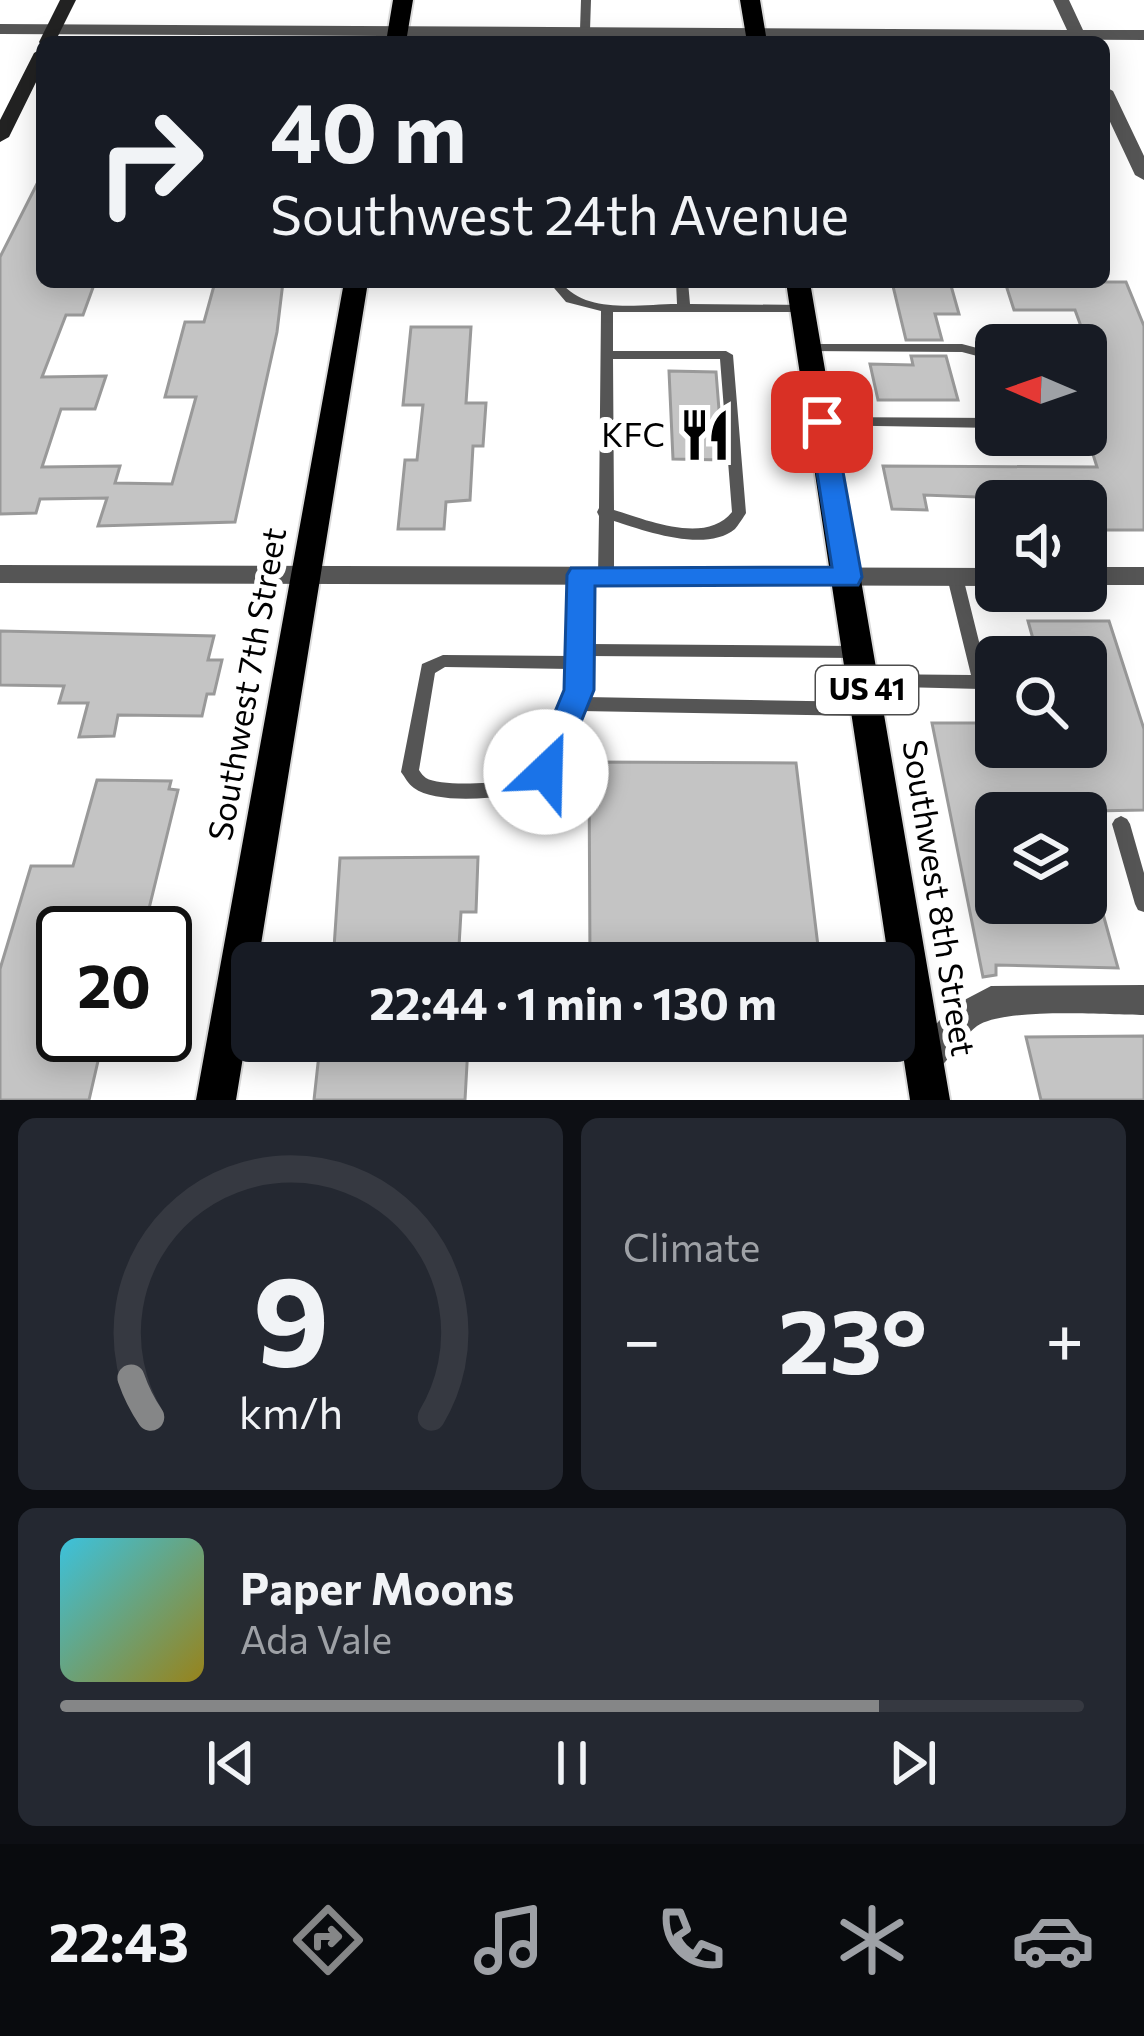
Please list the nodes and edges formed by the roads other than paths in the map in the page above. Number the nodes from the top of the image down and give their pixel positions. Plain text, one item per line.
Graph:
1 (68, 0) edge
2 (404, 0) edge
3 (586, 0) edge
4 (750, 0) edge
5 (1061, 0) edge
6 (0, 29) edge
7 (585, 30) junction
8 (51, 35) edge
9 (1144, 35) edge
10 (398, 36) edge
11 (548, 36) edge
12 (713, 36) edge
13 (756, 36) edge
14 (1078, 36) edge
15 (1110, 37) edge
16 (36, 65) edge
17 (1110, 104) edge
18 (0, 137) edge
19 (1144, 175) edge
20 (355, 288) edge
21 (558, 288) edge
22 (682, 288) edge
23 (800, 295) edge
24 (607, 308) junction
25 (684, 308) junction
26 (810, 348) junction
27 (975, 352) edge
28 (605, 355) junction
29 (822, 422) junction
30 (975, 423) edge
31 (604, 512) junction
32 (306, 573) junction
33 (0, 574) edge
34 (594, 575) junction
35 (1144, 576) edge
36 (848, 577) junction
37 (955, 577) junction
38 (975, 577) edge
39 (1107, 577) edge
40 (579, 656) junction
41 (865, 681) junction
42 (576, 704) junction
43 (1121, 824) dead end
44 (1144, 904) edge
45 (1144, 1000) edge
46 (925, 1062) junction
47 (215, 1100) edge
48 (930, 1100) edge

1 - 8 street
2 - 10 main road
3 - 7 lane
4 - 13 main road
5 - 14 street
6 - 8 street
7 - 11 street
7 - 12 street
8 - 10 street
9 - 15 street
10 - 11 street
16 - 18 street
17 - 19 street
20 - 32 main road, Southwest 7th Street
21 - 24 lane
22 - 25 lane
23 - 25 lane
23 - 26 main road, Southwest 8th Street / US 41
24 - 25 lane
24 - 28 lane
26 - 27 lane
26 - 29 main road, Southwest 8th Street / US 41
28 - 31 lane
28 - 31 lane
29 - 30 lane
29 - 36 main road, Southwest 8th Street / US 41
31 - 34 lane
32 - 33 street
32 - 34 street
32 - 47 main road, Southwest 7th Street
34 - 36 street
34 - 40 lane
35 - 39 street
36 - 37 street
36 - 41 main road, Southwest 8th Street / US 41
37 - 38 street
37 - 41 lane
40 - 41 lane
40 - 42 lane
40 - 42 lane
41 - 42 lane
41 - 46 main road, Southwest 8th Street / US 41
43 - 44 lane
45 - 46 street
46 - 48 main road, Southwest 8th Street / US 41

